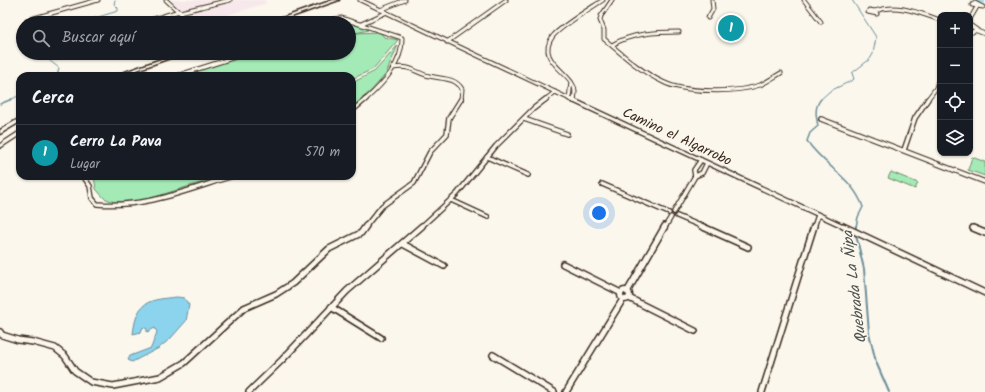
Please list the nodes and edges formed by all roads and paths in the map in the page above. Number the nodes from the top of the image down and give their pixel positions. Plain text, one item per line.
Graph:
1 (98, 0) edge
2 (166, 0) edge
3 (230, 0) edge
4 (336, 0) edge
5 (360, 0) edge
6 (404, 0) edge
7 (506, 0) edge
8 (603, 0) edge
9 (612, 0) edge
10 (712, 0) edge
11 (804, 0) edge
12 (594, 6) junction
13 (977, 7) dead end
14 (380, 10) junction
15 (875, 11) dead end
16 (179, 12) junction
17 (385, 13) junction
18 (973, 15) edge
19 (40, 16) edge
20 (165, 16) edge
21 (183, 16) edge
22 (290, 16) edge
23 (708, 18) dead end
24 (937, 19) edge
25 (821, 22) dead end
26 (356, 23) edge
27 (361, 24) junction
28 (973, 26) edge
29 (977, 31) junction
30 (679, 32) dead end
31 (973, 32) edge
32 (985, 34) edge
33 (447, 42) junction
34 (612, 45) junction
35 (162, 60) edge
36 (226, 60) edge
37 (393, 68) junction
38 (127, 72) edge
39 (189, 72) edge
40 (782, 73) dead end
41 (572, 81) junction
42 (937, 83) edge
43 (555, 92) junction
44 (569, 99) junction
45 (574, 101) junction
46 (356, 107) edge
47 (524, 119) junction
48 (821, 119) dead end
49 (16, 122) edge
50 (0, 132) edge
51 (567, 134) dead end
52 (16, 136) edge
53 (0, 146) edge
54 (904, 150) junction
55 (487, 157) junction
56 (701, 160) junction
57 (707, 163) junction
58 (528, 174) dead end
59 (695, 176) junction
60 (86, 180) edge
61 (220, 180) edge
62 (985, 182) edge
63 (602, 184) dead end
64 (451, 200) junction
65 (676, 214) junction
66 (670, 215) junction
67 (818, 215) junction
68 (488, 217) dead end
69 (973, 228) dead end
70 (985, 233) edge
71 (403, 244) junction
72 (748, 247) dead end
73 (563, 264) dead end
74 (444, 266) dead end
75 (627, 292) junction
76 (985, 293) edge
77 (622, 296) junction
78 (629, 298) junction
79 (331, 307) junction
80 (695, 331) dead end
81 (0, 332) edge
82 (381, 338) dead end
83 (493, 355) dead end
84 (253, 391) edge
85 (554, 392) edge
86 (566, 392) edge
87 (762, 392) edge

1 - 19 street
2 - 16 street
3 - 16 street
4 - 22 main road
5 - 14 street, Camino el Algarrobo
6 - 14 street
7 - 33 street
8 - 12 street
9 - 12 street
9 - 34 street
10 - 23 street
11 - 25 street
12 - 41 street
13 - 18 street
14 - 17 street, Camino el Algarrobo
15 - 24 street
16 - 20 street
16 - 21 street
17 - 27 street
17 - 33 street, Camino el Algarrobo
26 - 27 street
27 - 37 street
28 - 29 street
29 - 31 street
29 - 32 street
30 - 34 street
33 - 43 street, Camino el Algarrobo
34 - 40 street
35 - 38 main road
36 - 39 street
37 - 46 street
37 - 81 street
41 - 44 street
41 - 45 street
42 - 54 street
43 - 44 street, Camino el Algarrobo
43 - 47 street
44 - 45 street, Camino el Algarrobo
45 - 56 street, Camino el Algarrobo
47 - 51 street
47 - 55 street
48 - 54 street
49 - 50 main road
52 - 53 street
54 - 62 street
55 - 58 street
55 - 64 street
56 - 57 street, Camino el Algarrobo
56 - 59 street
57 - 59 street
57 - 67 street, Camino el Algarrobo
59 - 65 street
60 - 61 street
63 - 66 street
64 - 68 street
64 - 71 street
65 - 66 street
65 - 72 street
66 - 75 street
67 - 76 street, Camino el Algarrobo
67 - 87 street
69 - 70 street
71 - 74 street
71 - 79 street
73 - 77 street
75 - 77 street
75 - 78 street
77 - 78 street
77 - 86 street
78 - 80 street
79 - 82 street
79 - 84 street
83 - 85 street

